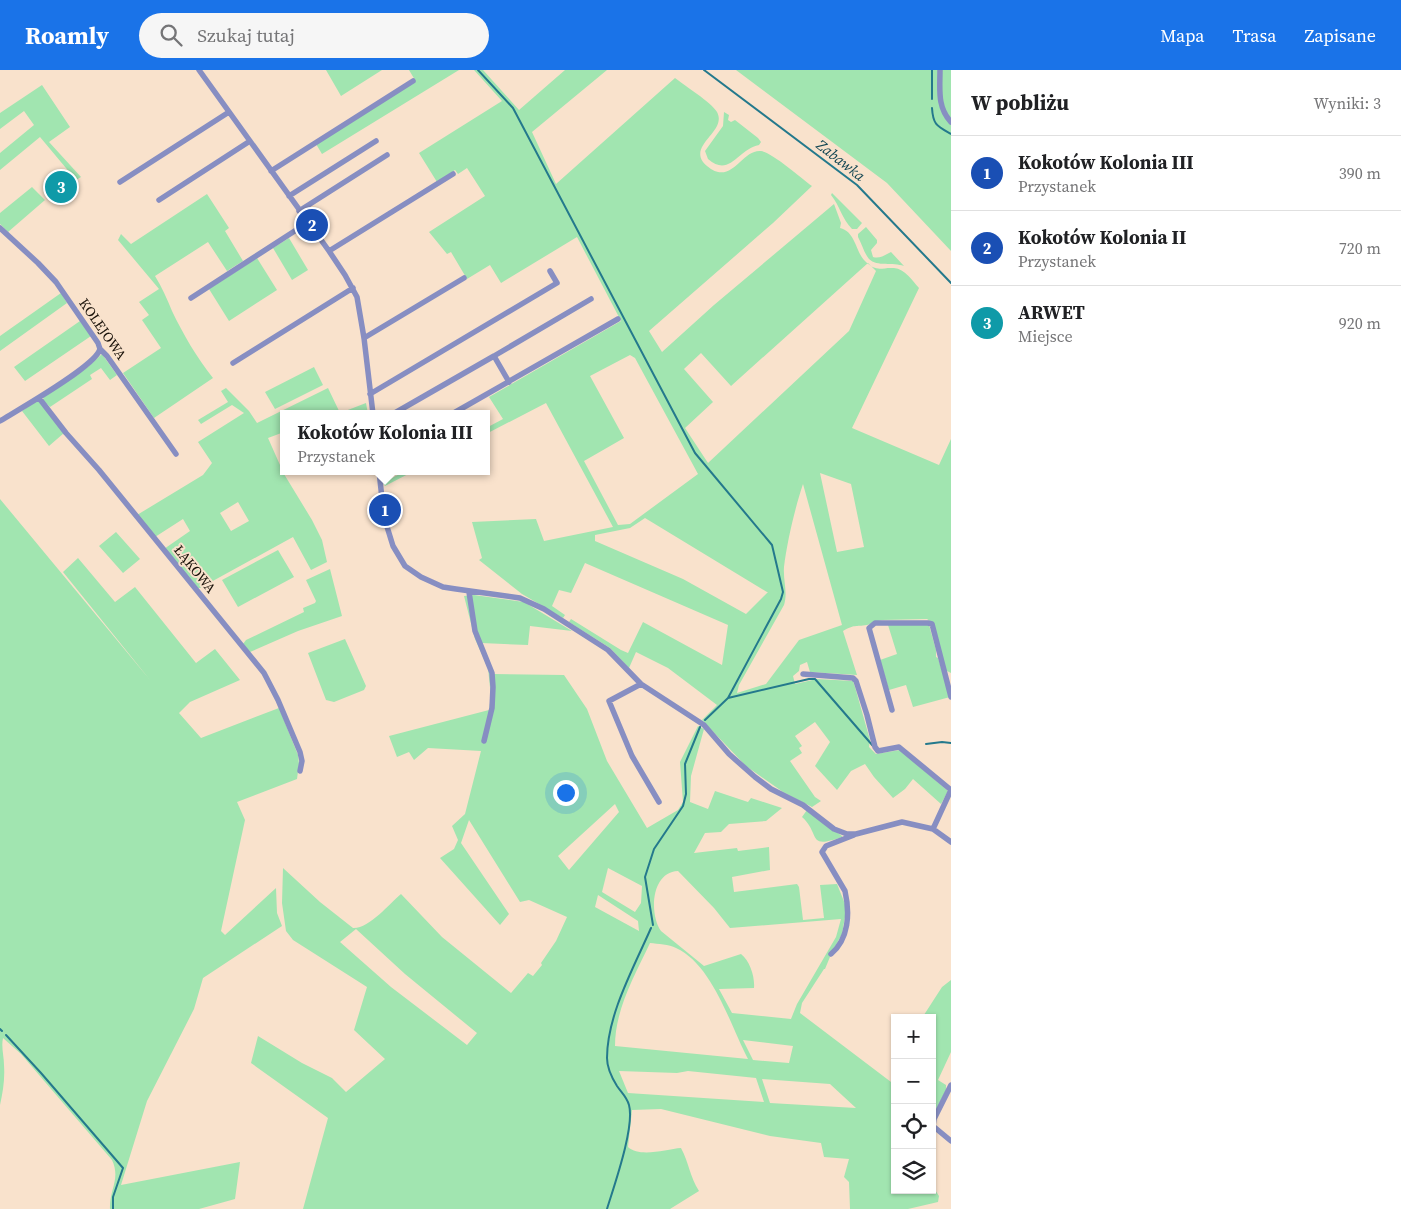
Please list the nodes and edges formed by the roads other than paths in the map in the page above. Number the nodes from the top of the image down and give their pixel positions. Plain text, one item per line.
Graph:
1 (199, 70) edge
2 (940, 70) edge
3 (413, 81) dead end
4 (229, 112) junction
5 (951, 122) edge
6 (250, 141) junction
7 (376, 141) dead end
8 (387, 155) dead end
9 (271, 170) junction
10 (453, 174) dead end
11 (120, 182) dead end
12 (289, 196) junction
13 (159, 200) dead end
14 (299, 211) junction
15 (307, 223) junction
16 (0, 228) edge
17 (329, 251) junction
18 (550, 271) dead end
19 (464, 278) dead end
20 (352, 288) junction
21 (191, 298) dead end
22 (591, 299) dead end
23 (618, 318) dead end
24 (364, 338) junction
25 (100, 349) junction
26 (494, 356) junction
27 (233, 363) dead end
28 (509, 382) junction
29 (370, 394) junction
30 (39, 398) junction
31 (372, 410) edge
32 (400, 410) edge
33 (459, 410) edge
34 (0, 421) edge
35 (176, 454) dead end
36 (379, 475) edge
37 (469, 592) junction
38 (803, 674) dead end
39 (641, 684) junction
40 (951, 696) edge
41 (892, 710) dead end
42 (484, 741) dead end
43 (300, 772) dead end
44 (951, 790) edge
45 (659, 802) dead end
46 (933, 829) junction
47 (856, 834) junction
48 (951, 842) edge
49 (831, 954) dead end
50 (951, 1085) edge
51 (951, 1141) edge

1 - 4 street
2 - 5 street
3 - 9 street
4 - 6 street
4 - 11 street
6 - 9 street
6 - 13 street
7 - 12 street
8 - 14 street
9 - 12 street
10 - 17 street
12 - 14 street
14 - 15 street
15 - 17 street
15 - 21 street
16 - 25 street, KOLEJOWA
17 - 20 street
18 - 29 street
19 - 24 street
20 - 24 street
20 - 27 street
22 - 26 street
23 - 28 street
24 - 29 street
25 - 30 street
25 - 35 street, KOLEJOWA
26 - 28 street
26 - 32 street
28 - 33 street
29 - 31 street
30 - 34 street
30 - 43 street, ŁĄKOWA
36 - 37 street
37 - 39 street
37 - 42 street
38 - 44 street
39 - 45 street
39 - 47 street
40 - 41 street
44 - 46 street
46 - 47 street
46 - 48 street
47 - 49 street
50 - 51 street

